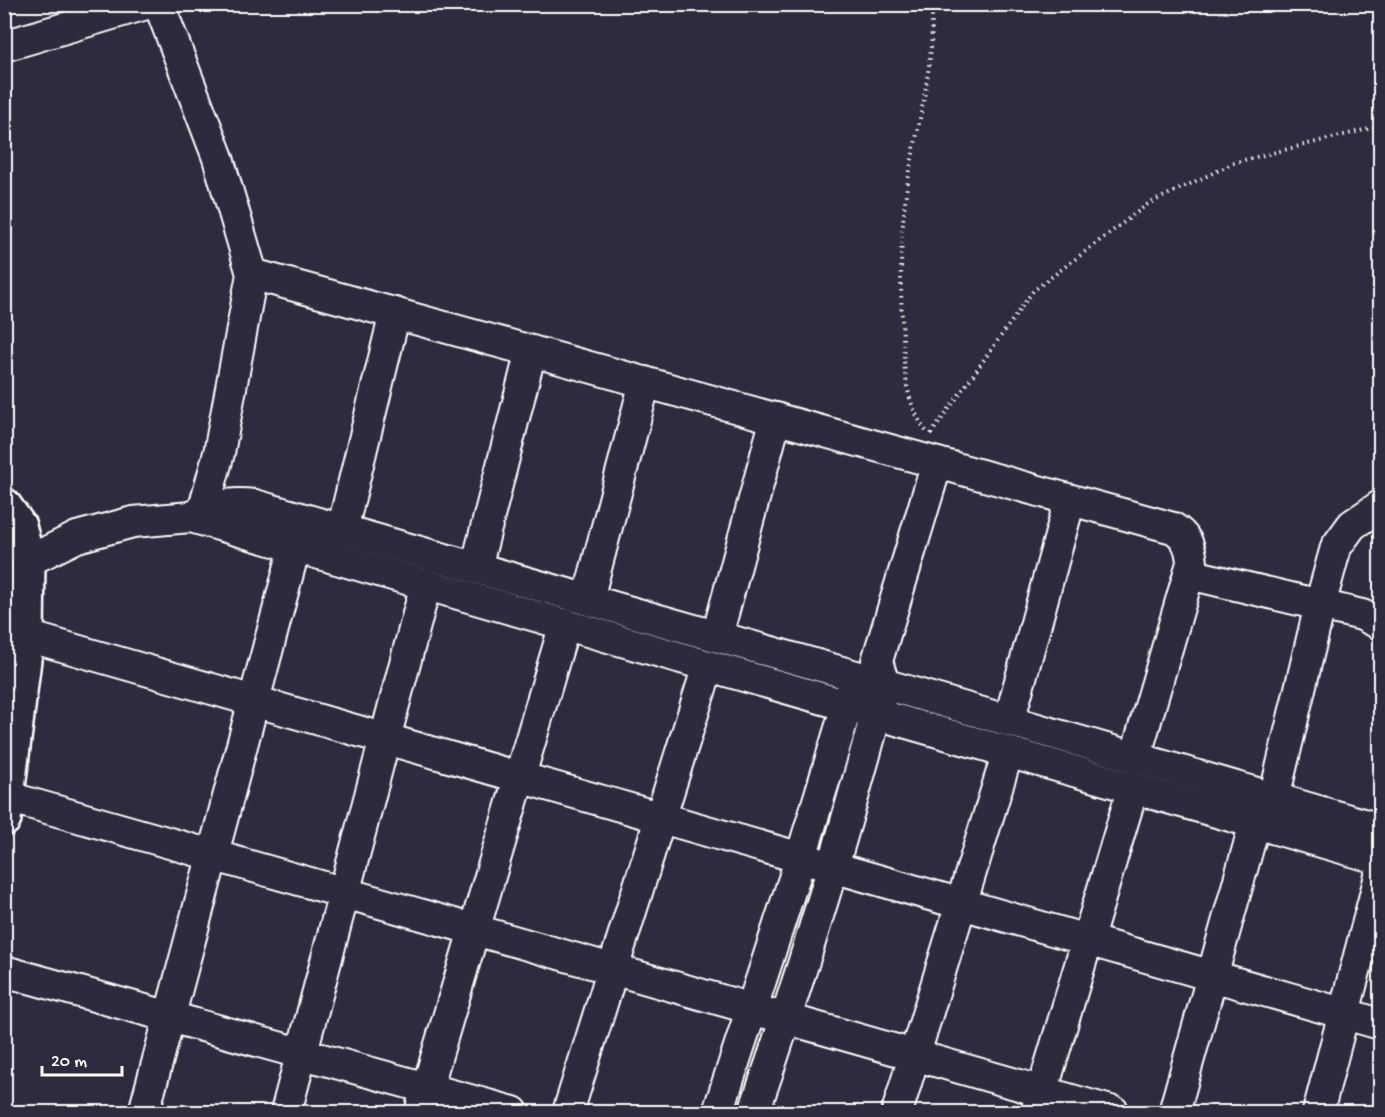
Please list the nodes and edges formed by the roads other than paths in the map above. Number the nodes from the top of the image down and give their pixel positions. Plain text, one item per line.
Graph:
1 (146, 4) edge
2 (159, 4) edge
3 (4, 46) edge
4 (252, 274) junction
5 (394, 313) junction
6 (531, 351) junction
7 (645, 382) junction
8 (776, 418) junction
9 (938, 463) junction
10 (1070, 500) junction
11 (4, 505) edge
12 (1380, 506) edge
13 (199, 515) junction
14 (342, 530) junction
15 (295, 547) junction
16 (16, 568) edge
17 (476, 568) junction
18 (1189, 574) junction
19 (426, 584) junction
20 (588, 600) junction
21 (1320, 605) junction
22 (565, 624) junction
23 (1380, 624) edge
24 (16, 635) edge
25 (717, 636) junction
26 (708, 666) junction
27 (872, 674) junction
28 (254, 701) junction
29 (847, 706) junction
30 (876, 714) junction
31 (1009, 721) junction
32 (385, 738) junction
33 (1008, 752) junction
34 (1136, 758) junction
35 (520, 777) junction
36 (1133, 788) junction
37 (1274, 798) junction
38 (6, 808) edge
39 (661, 817) junction
40 (1255, 823) junction
41 (1380, 829) edge
42 (213, 855) junction
43 (801, 858) junction
44 (1380, 859) edge
45 (834, 867) junction
46 (1380, 876) edge
47 (344, 892) junction
48 (961, 904) junction
49 (474, 929) junction
50 (1087, 940) junction
51 (613, 969) junction
52 (4, 971) edge
53 (1212, 975) junction
54 (753, 1009) junction
55 (1344, 1013) junction
56 (170, 1017) junction
57 (787, 1019) junction
58 (1380, 1024) edge
59 (302, 1054) junction
60 (915, 1055) junction
61 (423, 1100) edge
62 (1039, 1102) edge
63 (144, 1113) edge
64 (286, 1113) edge
65 (513, 1113) edge
66 (568, 1113) edge
67 (718, 1113) edge
68 (754, 1113) edge
69 (897, 1113) edge
70 (1114, 1113) edge
71 (1174, 1113) edge
72 (1318, 1113) edge

1 - 3 street
2 - 4 street
4 - 5 street
4 - 13 street
5 - 6 street
5 - 14 street
6 - 7 street
6 - 17 street
7 - 8 street
7 - 20 street
8 - 9 street
8 - 25 street
9 - 10 street
9 - 27 street
10 - 18 street
10 - 31 street
11 - 16 street
12 - 21 street
13 - 14 street
13 - 15 street
13 - 16 street
14 - 17 street
15 - 19 street
15 - 28 street
16 - 24 street
17 - 20 street
18 - 21 street
18 - 34 street
19 - 22 street
19 - 32 street
20 - 25 street
21 - 23 street
21 - 37 street
22 - 26 street
22 - 35 street
24 - 28 street
24 - 38 street
25 - 27 street
26 - 29 street
26 - 39 street
27 - 29 street
27 - 30 street
27 - 31 street
28 - 32 street
28 - 42 street
29 - 30 street
29 - 43 street
30 - 33 street
30 - 45 street
31 - 34 street
32 - 35 street
32 - 47 street
33 - 36 street
33 - 48 street
34 - 37 street
35 - 39 street
35 - 49 street
36 - 40 street
36 - 50 street
37 - 41 street
38 - 42 street
39 - 43 street
39 - 51 street
40 - 44 street
40 - 53 street
42 - 47 street
42 - 56 street
43 - 45 street
43 - 54 street
45 - 48 street
45 - 57 street
46 - 55 street
47 - 49 street
47 - 59 street
48 - 50 street
48 - 60 street
49 - 51 street
49 - 61 street
50 - 53 street
50 - 62 street
51 - 54 street
51 - 66 street
52 - 56 street
53 - 55 street
53 - 71 street
54 - 57 street
54 - 67 street
55 - 58 street
55 - 72 street
56 - 59 street
56 - 63 street
57 - 60 street
57 - 68 street
59 - 61 street
59 - 64 street
60 - 62 street
60 - 69 street
61 - 65 street
62 - 70 street

